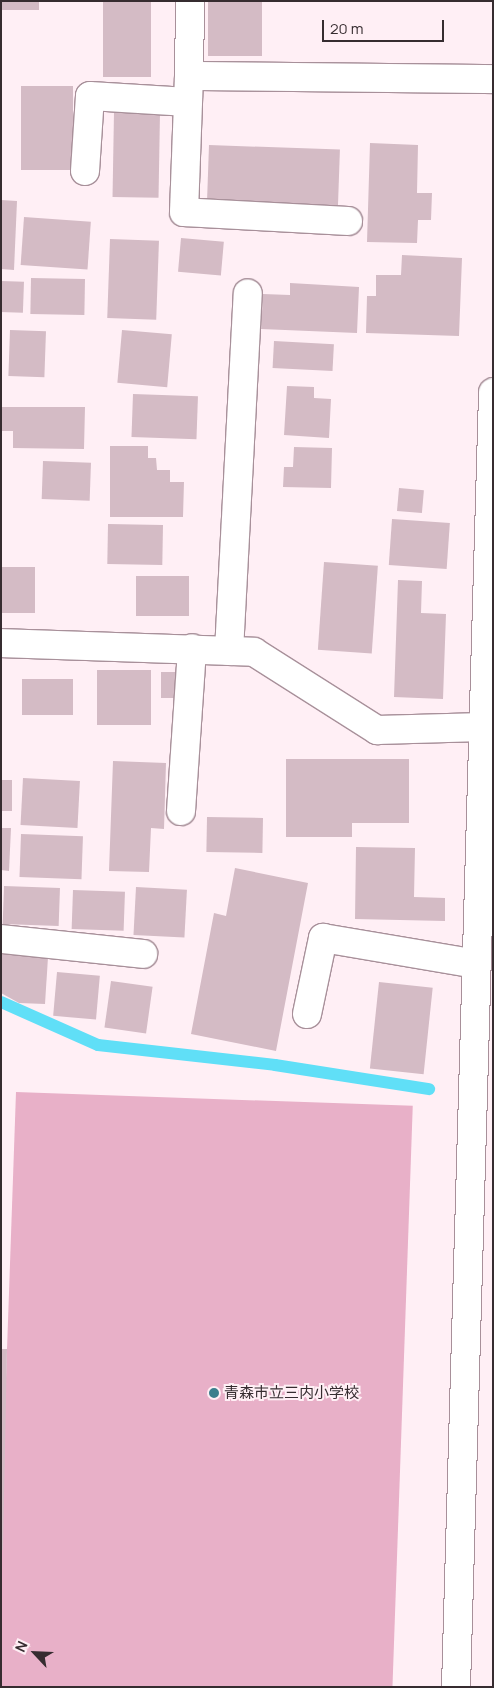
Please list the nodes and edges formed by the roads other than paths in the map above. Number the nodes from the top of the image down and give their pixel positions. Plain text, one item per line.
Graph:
1 (190, 1) edge
2 (493, 79) edge
3 (189, 89) junction
4 (85, 171) dead end
5 (348, 221) dead end
6 (248, 294) dead end
7 (493, 393) edge
8 (491, 502) edge
9 (1, 643) edge
10 (192, 648) junction
11 (229, 651) junction
12 (486, 720) edge
13 (181, 811) dead end
14 (485, 892) edge
15 (1, 939) edge
16 (143, 954) dead end
17 (476, 964) junction
18 (484, 1005) edge
19 (307, 1014) dead end
20 (456, 1687) edge

1 - 3 street
2 - 3 street
3 - 4 street
3 - 5 street
6 - 11 street
7 - 8 street
8 - 12 street
9 - 10 street
10 - 11 street
10 - 13 street
11 - 12 street
12 - 14 street
14 - 17 street
15 - 16 street
17 - 18 street
17 - 19 street
18 - 20 street

